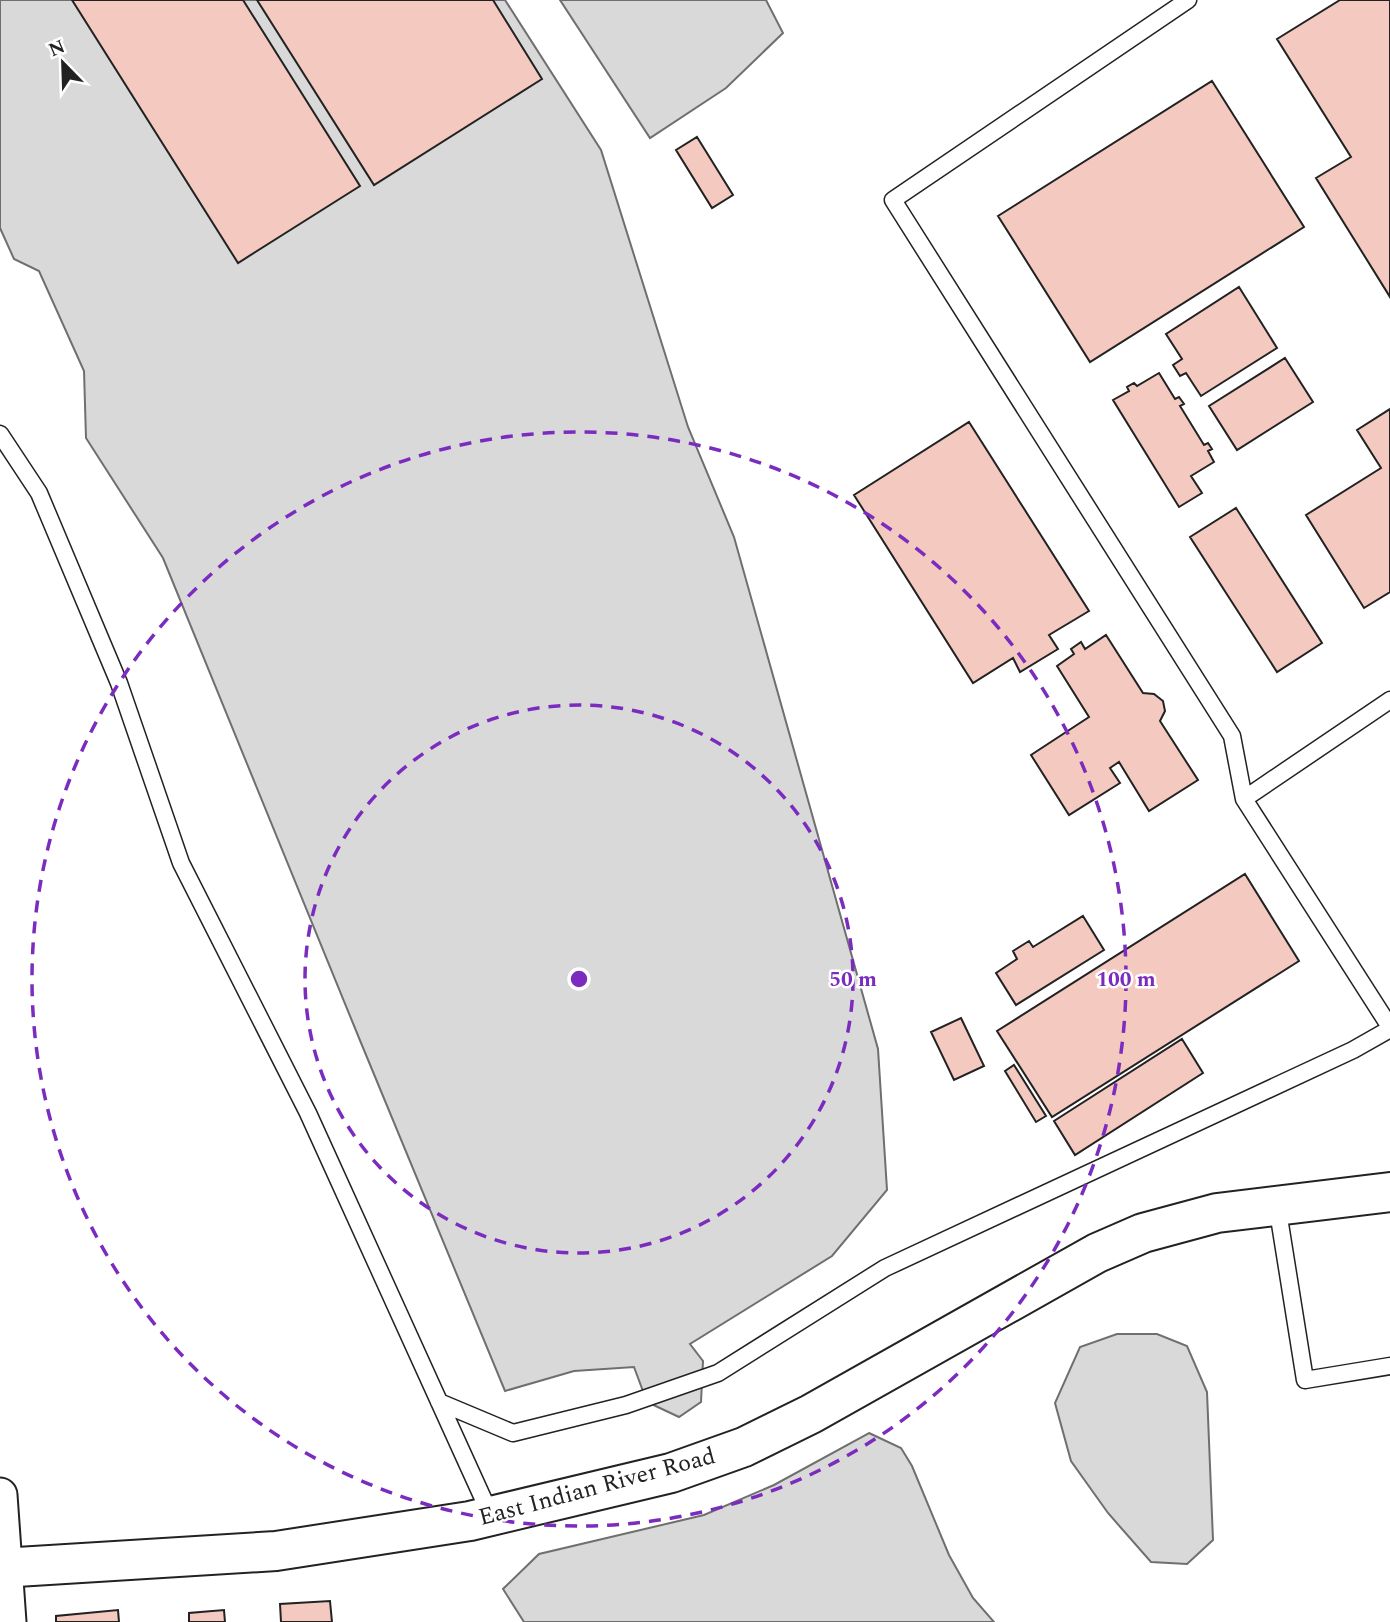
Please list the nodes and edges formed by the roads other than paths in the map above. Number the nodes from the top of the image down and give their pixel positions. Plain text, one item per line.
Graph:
1 (1188, 0) edge
2 (0, 434) edge
3 (1390, 700) edge
4 (1244, 799) junction
5 (1383, 1002) edge
6 (1390, 1028) edge
7 (1390, 1192) edge
8 (1277, 1205) junction
9 (1390, 1366) edge
10 (439, 1402) junction
11 (0, 1495) edge
12 (491, 1516) junction
13 (3, 1568) edge
14 (9, 1622) edge

1 - 4 lane
2 - 10 lane
3 - 4 lane
4 - 5 lane
5 - 6 lane
6 - 10 lane
7 - 8 street, East Indian River Road
8 - 9 lane
8 - 12 street, East Indian River Road
10 - 12 lane
11 - 13 street
12 - 13 street, East Indian River Road
13 - 14 street

